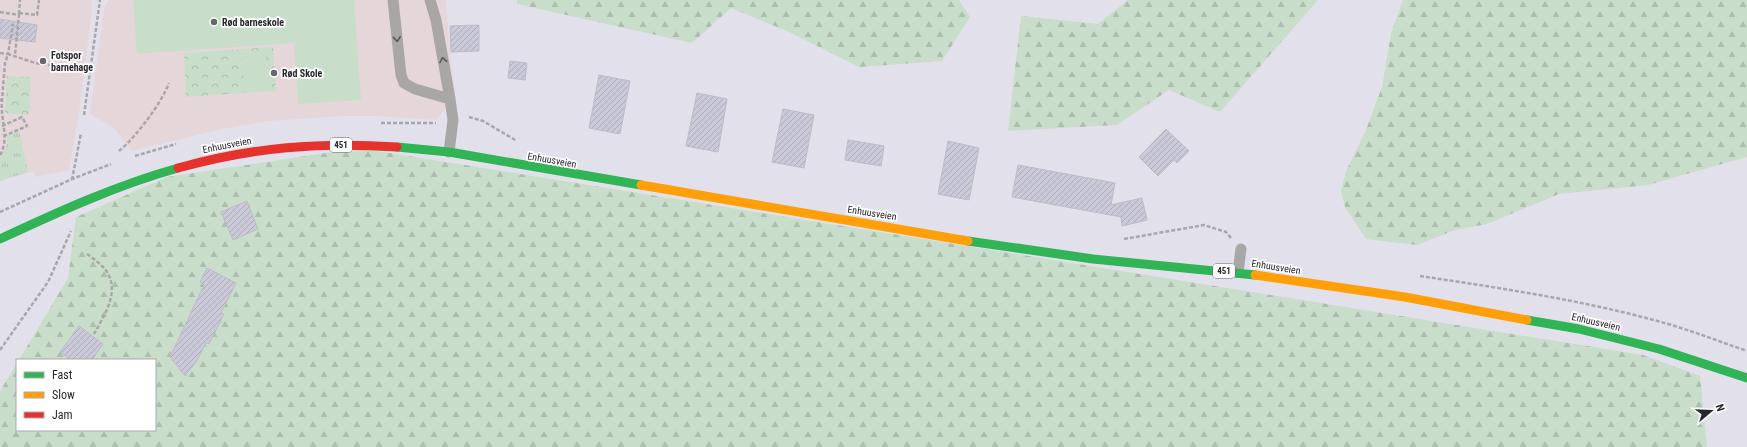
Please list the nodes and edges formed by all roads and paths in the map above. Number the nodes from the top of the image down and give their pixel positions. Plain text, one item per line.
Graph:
1 (20, 0) edge
2 (39, 0) edge
3 (100, 0) edge
4 (393, 0) edge
5 (430, 0) edge
6 (0, 12) edge
7 (19, 14) junction
8 (12, 24) dead end
9 (0, 53) edge
10 (8, 54) junction
11 (15, 55) junction
12 (58, 66) dead end
13 (169, 83) dead end
14 (450, 99) junction
15 (1, 100) edge
16 (84, 115) dead end
17 (469, 117) dead end
18 (374, 123) dead end
19 (436, 123) dead end
20 (2, 126) junction
21 (81, 133) dead end
22 (4, 136) junction
23 (521, 143) dead end
24 (118, 151) dead end
25 (148, 152) dead end
26 (449, 152) junction
27 (0, 155) edge
28 (136, 156) dead end
29 (111, 164) dead end
30 (72, 179) junction
31 (72, 186) dead end
32 (0, 212) edge
33 (72, 230) dead end
34 (0, 239) edge
35 (1119, 240) dead end
36 (1241, 249) joint
37 (87, 254) dead end
38 (1238, 272) junction
39 (94, 334) dead end
40 (0, 350) edge
41 (1747, 378) edge

1 - 7 path
2 - 7 path
3 - 16 path
4 -> 14 lane
14 -> 5 lane
6 - 7 path
7 - 11 path
8 - 10 path
9 - 10 path
10 - 11 path
10 - 15 path
11 - 12 path
13 - 24 path
14 - 26 lane
15 - 20 path
17 - 23 path
18 - 19 path
20 - 22 path
20 - 22 path
21 - 30 path
22 - 27 path
25 - 28 path
26 - 34 main road, Enhuusveien / 451
26 - 38 main road, Enhuusveien / 451
29 - 30 path
30 - 31 path
30 - 32 path
33 - 40 path
35 - 36 path
36 - 38 lane
37 - 39 path
38 - 41 main road, Enhuusveien / 451

